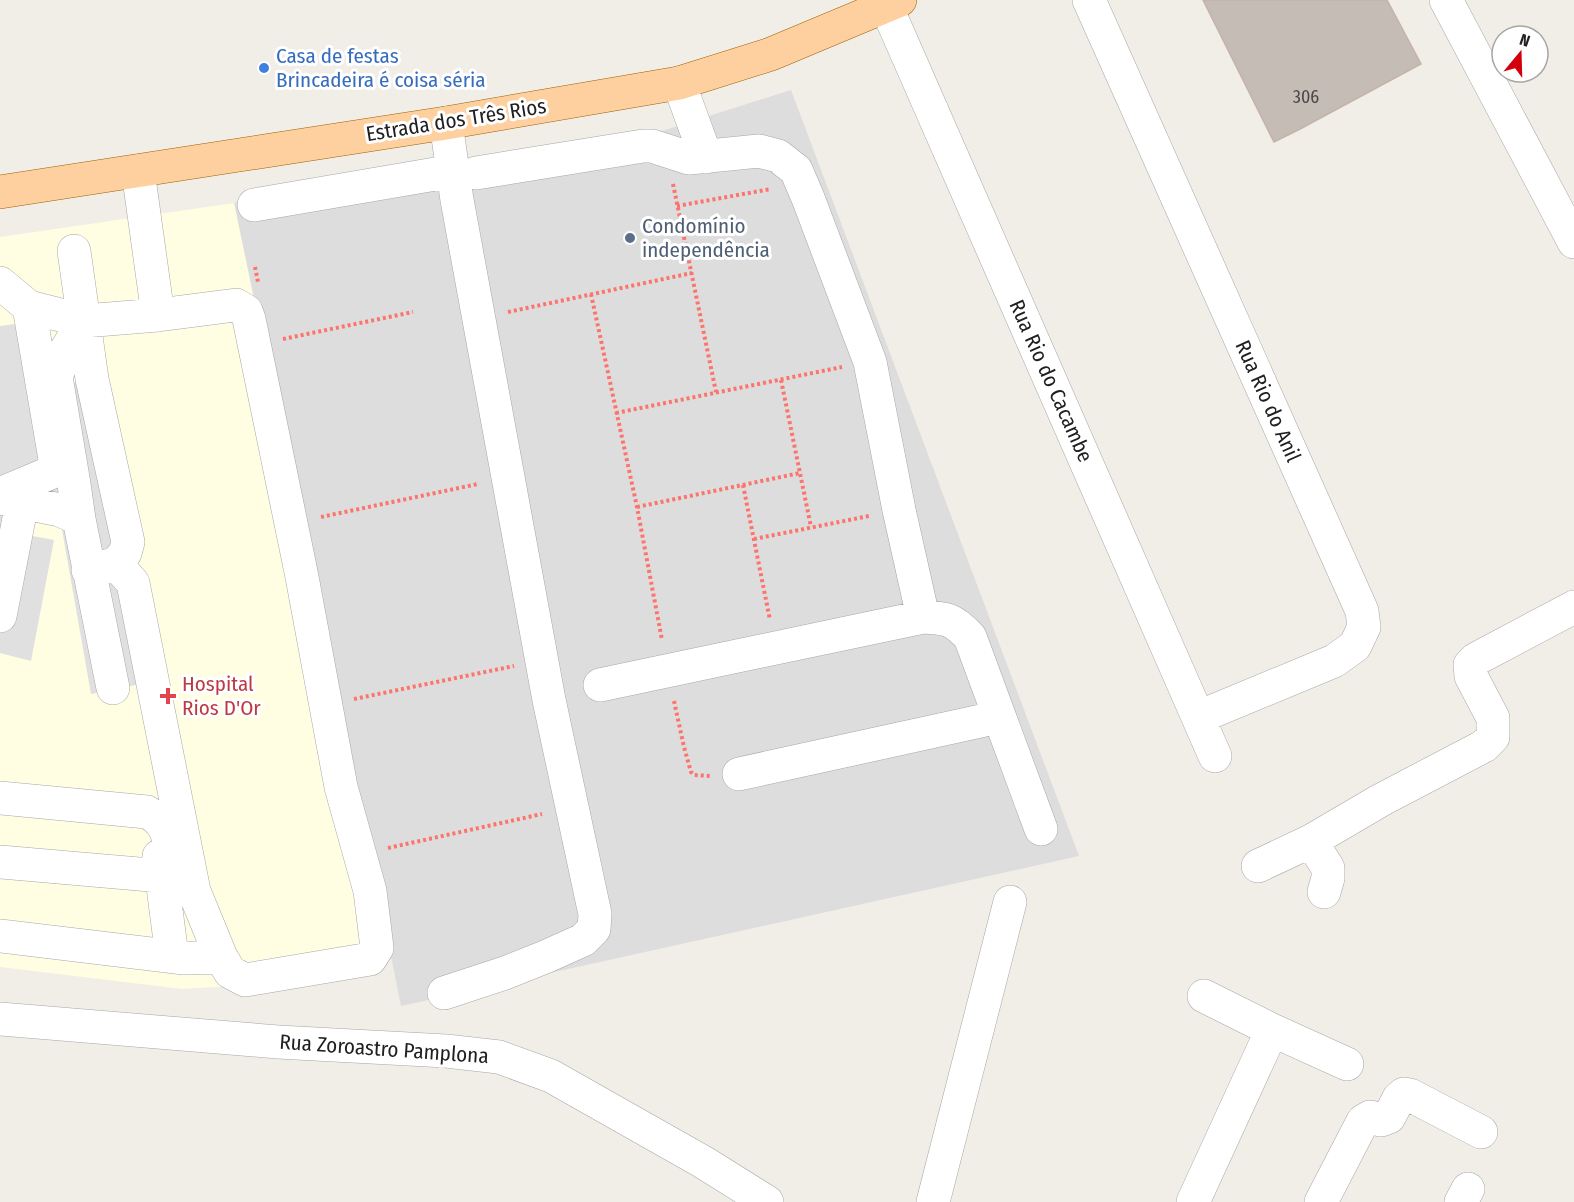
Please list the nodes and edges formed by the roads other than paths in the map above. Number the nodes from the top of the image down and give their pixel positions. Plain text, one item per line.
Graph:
1 (1089, 0) edge
2 (1446, 0) edge
3 (893, 3) edge
4 (679, 83) junction
5 (446, 123) junction
6 (706, 157) junction
7 (138, 171) junction
8 (464, 172) junction
9 (0, 192) edge
10 (254, 206) dead end
11 (1574, 242) edge
12 (74, 251) dead end
13 (0, 283) edge
14 (29, 307) junction
15 (158, 315) junction
16 (84, 321) junction
17 (7, 498) edge
18 (79, 519) junction
19 (102, 567) junction
20 (1574, 607) edge
21 (0, 616) edge
22 (923, 616) junction
23 (600, 685) dead end
24 (113, 688) dead end
25 (999, 717) junction
26 (1199, 717) junction
27 (1215, 756) dead end
28 (739, 774) road end
29 (0, 798) edge
30 (154, 816) junction
31 (1041, 829) dead end
32 (1311, 841) junction
33 (0, 862) edge
34 (1258, 866) dead end
35 (162, 876) junction
36 (1324, 892) dead end
37 (1010, 902) dead end
38 (208, 926) junction
39 (0, 936) edge
40 (172, 956) junction
41 (221, 957) junction
42 (444, 993) dead end
43 (1204, 996) dead end
44 (0, 1019) edge
45 (1272, 1030) junction
46 (1347, 1064) dead end
47 (1481, 1132) dead end
48 (767, 1202) edge
49 (933, 1202) edge
50 (1193, 1202) edge
51 (1321, 1202) edge

1 - 26 street, Rua Rio do Anil
2 - 11 street
3 - 4 main road, Estrada dos Três Rios
3 - 26 street, Rua Rio do Cacambe
4 - 5 main road, Estrada dos Três Rios
4 - 6 street
5 - 7 main road, Estrada dos Três Rios
5 - 8 street
6 - 8 street
6 - 22 street
7 - 9 main road, Estrada dos Três Rios
7 - 15 street
8 - 10 street
8 - 42 street
12 - 16 street
13 - 14 street
14 - 16 street
14 - 17 street
15 - 16 street
15 - 41 street
16 - 18 street
16 - 19 street
17 - 18 street
17 - 21 street
18 - 19 street
19 - 24 street
19 - 38 street
20 - 32 street
22 - 23 street
22 - 25 street
25 - 28 street
25 - 31 street
26 - 27 street, Rua Rio do Cacambe
29 - 30 street
30 - 35 street
30 - 38 street
32 - 34 street
32 - 36 street
33 - 35 street
35 - 40 street
37 - 49 street
38 - 41 street
39 - 40 street
40 - 41 street
43 - 45 street
44 - 48 street, Rua Zoroastro Pamplona
45 - 46 street
45 - 50 street
47 - 51 street

